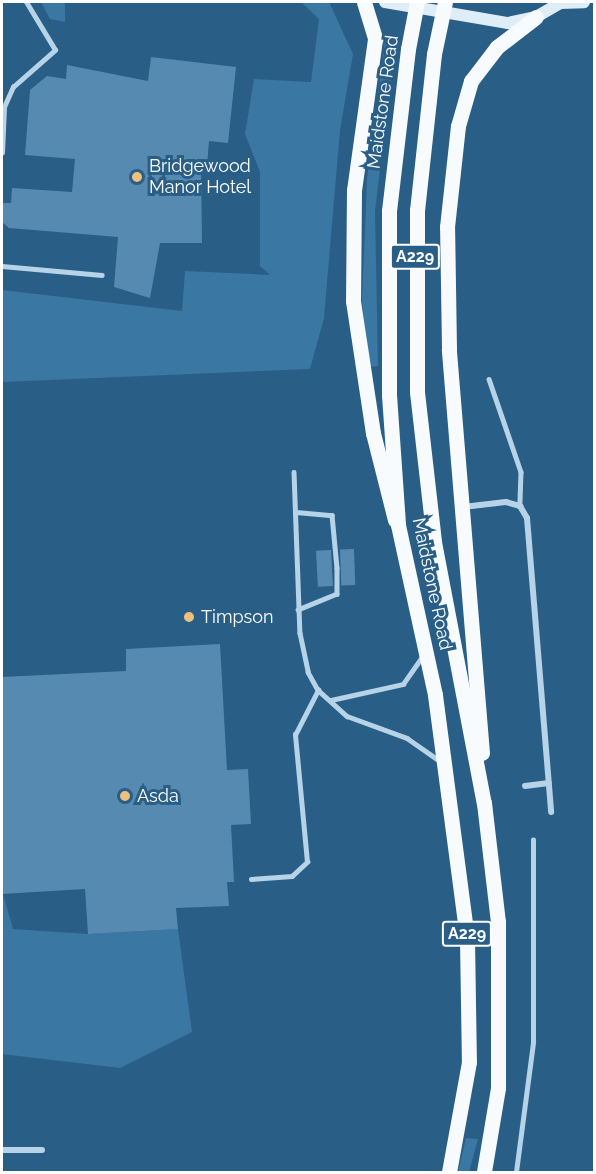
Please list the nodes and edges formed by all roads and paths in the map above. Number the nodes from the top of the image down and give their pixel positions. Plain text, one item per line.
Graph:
1 (26, 2) edge
2 (364, 2) edge
3 (385, 2) edge
4 (417, 2) edge
5 (445, 2) edge
6 (561, 2) edge
7 (584, 2) edge
8 (536, 17) junction
9 (3, 129) edge
10 (2, 153) edge
11 (2, 266) edge
12 (102, 275) dead end
13 (489, 379) dead end
14 (294, 472) dead end
15 (520, 506) junction
16 (463, 507) junction
17 (296, 512) junction
18 (398, 525) junction
19 (298, 610) junction
20 (424, 640) junction
21 (318, 690) junction
22 (330, 700) junction
23 (446, 767) junction
24 (549, 783) junction
25 (525, 786) dead end
26 (484, 803) junction
27 (551, 812) dead end
28 (533, 840) dead end
29 (251, 879) dead end
30 (2, 1150) edge
31 (42, 1150) dead end
32 (449, 1173) edge
33 (484, 1173) edge
34 (516, 1173) edge

1 - 9 lane
2 - 18 main road
3 - 8 main road
4 - 18 main road, Maidstone Road / A229, bridge
5 - 26 main road, A229, bridge
6 - 7 main road
6 - 8 main road
8 - 16 main road
9 - 10 lane
11 - 12 lane
13 - 15 lane
14 - 17 lane
15 - 16 street
15 - 24 street
16 - 26 main road
17 - 19 lane
17 - 19 lane
18 - 20 main road, Maidstone Road / A229
19 - 21 lane
20 - 22 lane
20 - 23 main road, Maidstone Road / A229
21 - 22 lane
21 - 29 lane
22 - 23 lane
23 - 32 main road, Maidstone Road / A229
24 - 25 street
24 - 27 street
26 - 33 main road, A229
28 - 34 lane
30 - 31 street

